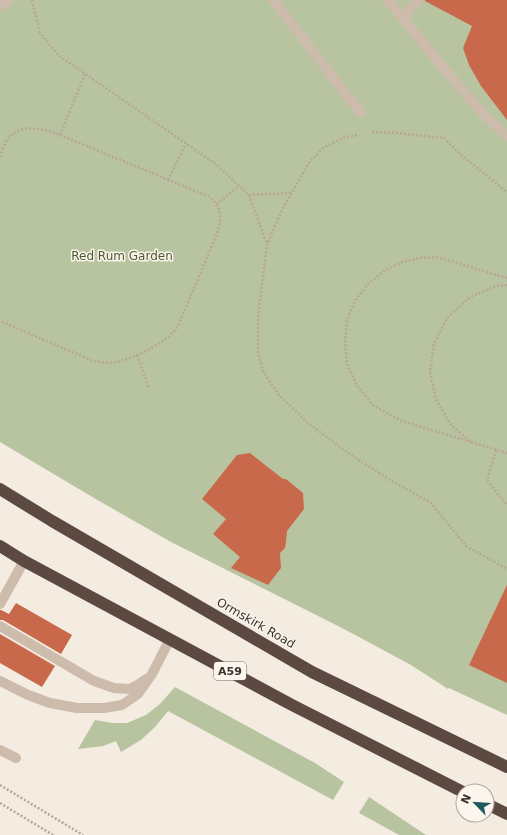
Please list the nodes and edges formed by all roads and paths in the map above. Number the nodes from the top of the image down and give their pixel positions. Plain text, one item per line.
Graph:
1 (8, 0) edge
2 (32, 0) edge
3 (273, 0) edge
4 (388, 0) edge
5 (419, 0) edge
6 (0, 6) edge
7 (402, 18) junction
8 (85, 74) junction
9 (361, 113) dead end
10 (368, 132) dead end
11 (60, 134) junction
12 (362, 134) dead end
13 (507, 136) edge
14 (186, 143) junction
15 (0, 158) edge
16 (168, 180) junction
17 (239, 186) junction
18 (292, 192) junction
19 (507, 192) edge
20 (249, 195) junction
21 (217, 204) junction
22 (267, 245) junction
23 (507, 278) edge
24 (507, 285) edge
25 (0, 321) edge
26 (137, 355) junction
27 (149, 388) dead end
28 (471, 442) junction
29 (496, 450) junction
30 (507, 453) edge
31 (0, 489) edge
32 (507, 505) edge
33 (0, 546) edge
34 (24, 561) junction
35 (507, 569) edge
36 (0, 604) edge
37 (0, 626) edge
38 (170, 639) junction
39 (152, 674) junction
40 (0, 681) edge
41 (0, 750) edge
42 (16, 758) dead end
43 (507, 767) edge
44 (0, 785) edge
45 (455, 788) edge
46 (0, 803) edge
47 (495, 808) edge
48 (507, 814) edge
49 (53, 835) edge
50 (82, 835) edge

1 - 6 lane
2 - 8 path
3 - 9 lane
4 - 7 lane
5 - 7 lane
7 - 13 lane
8 - 11 path
8 - 14 path
10 - 19 path
11 - 15 path
11 - 16 path
12 - 18 path
14 - 16 path
14 - 17 path
16 - 21 path
17 - 20 path
17 - 21 path
18 - 20 path
18 - 22 path
20 - 22 path
21 - 26 path
22 - 35 path
23 - 28 path
24 - 28 path
25 - 26 path
26 - 27 path
28 - 29 path
29 - 30 path
29 - 32 path
31 - 43 highway, Ormskirk Road
33 - 34 highway, A59
34 - 36 lane
34 - 38 highway, A59
37 - 39 lane
38 - 39 lane
38 - 45 highway, A59
39 - 40 lane
41 - 42 lane
44 - 50 path
46 - 49 path
47 - 48 highway

